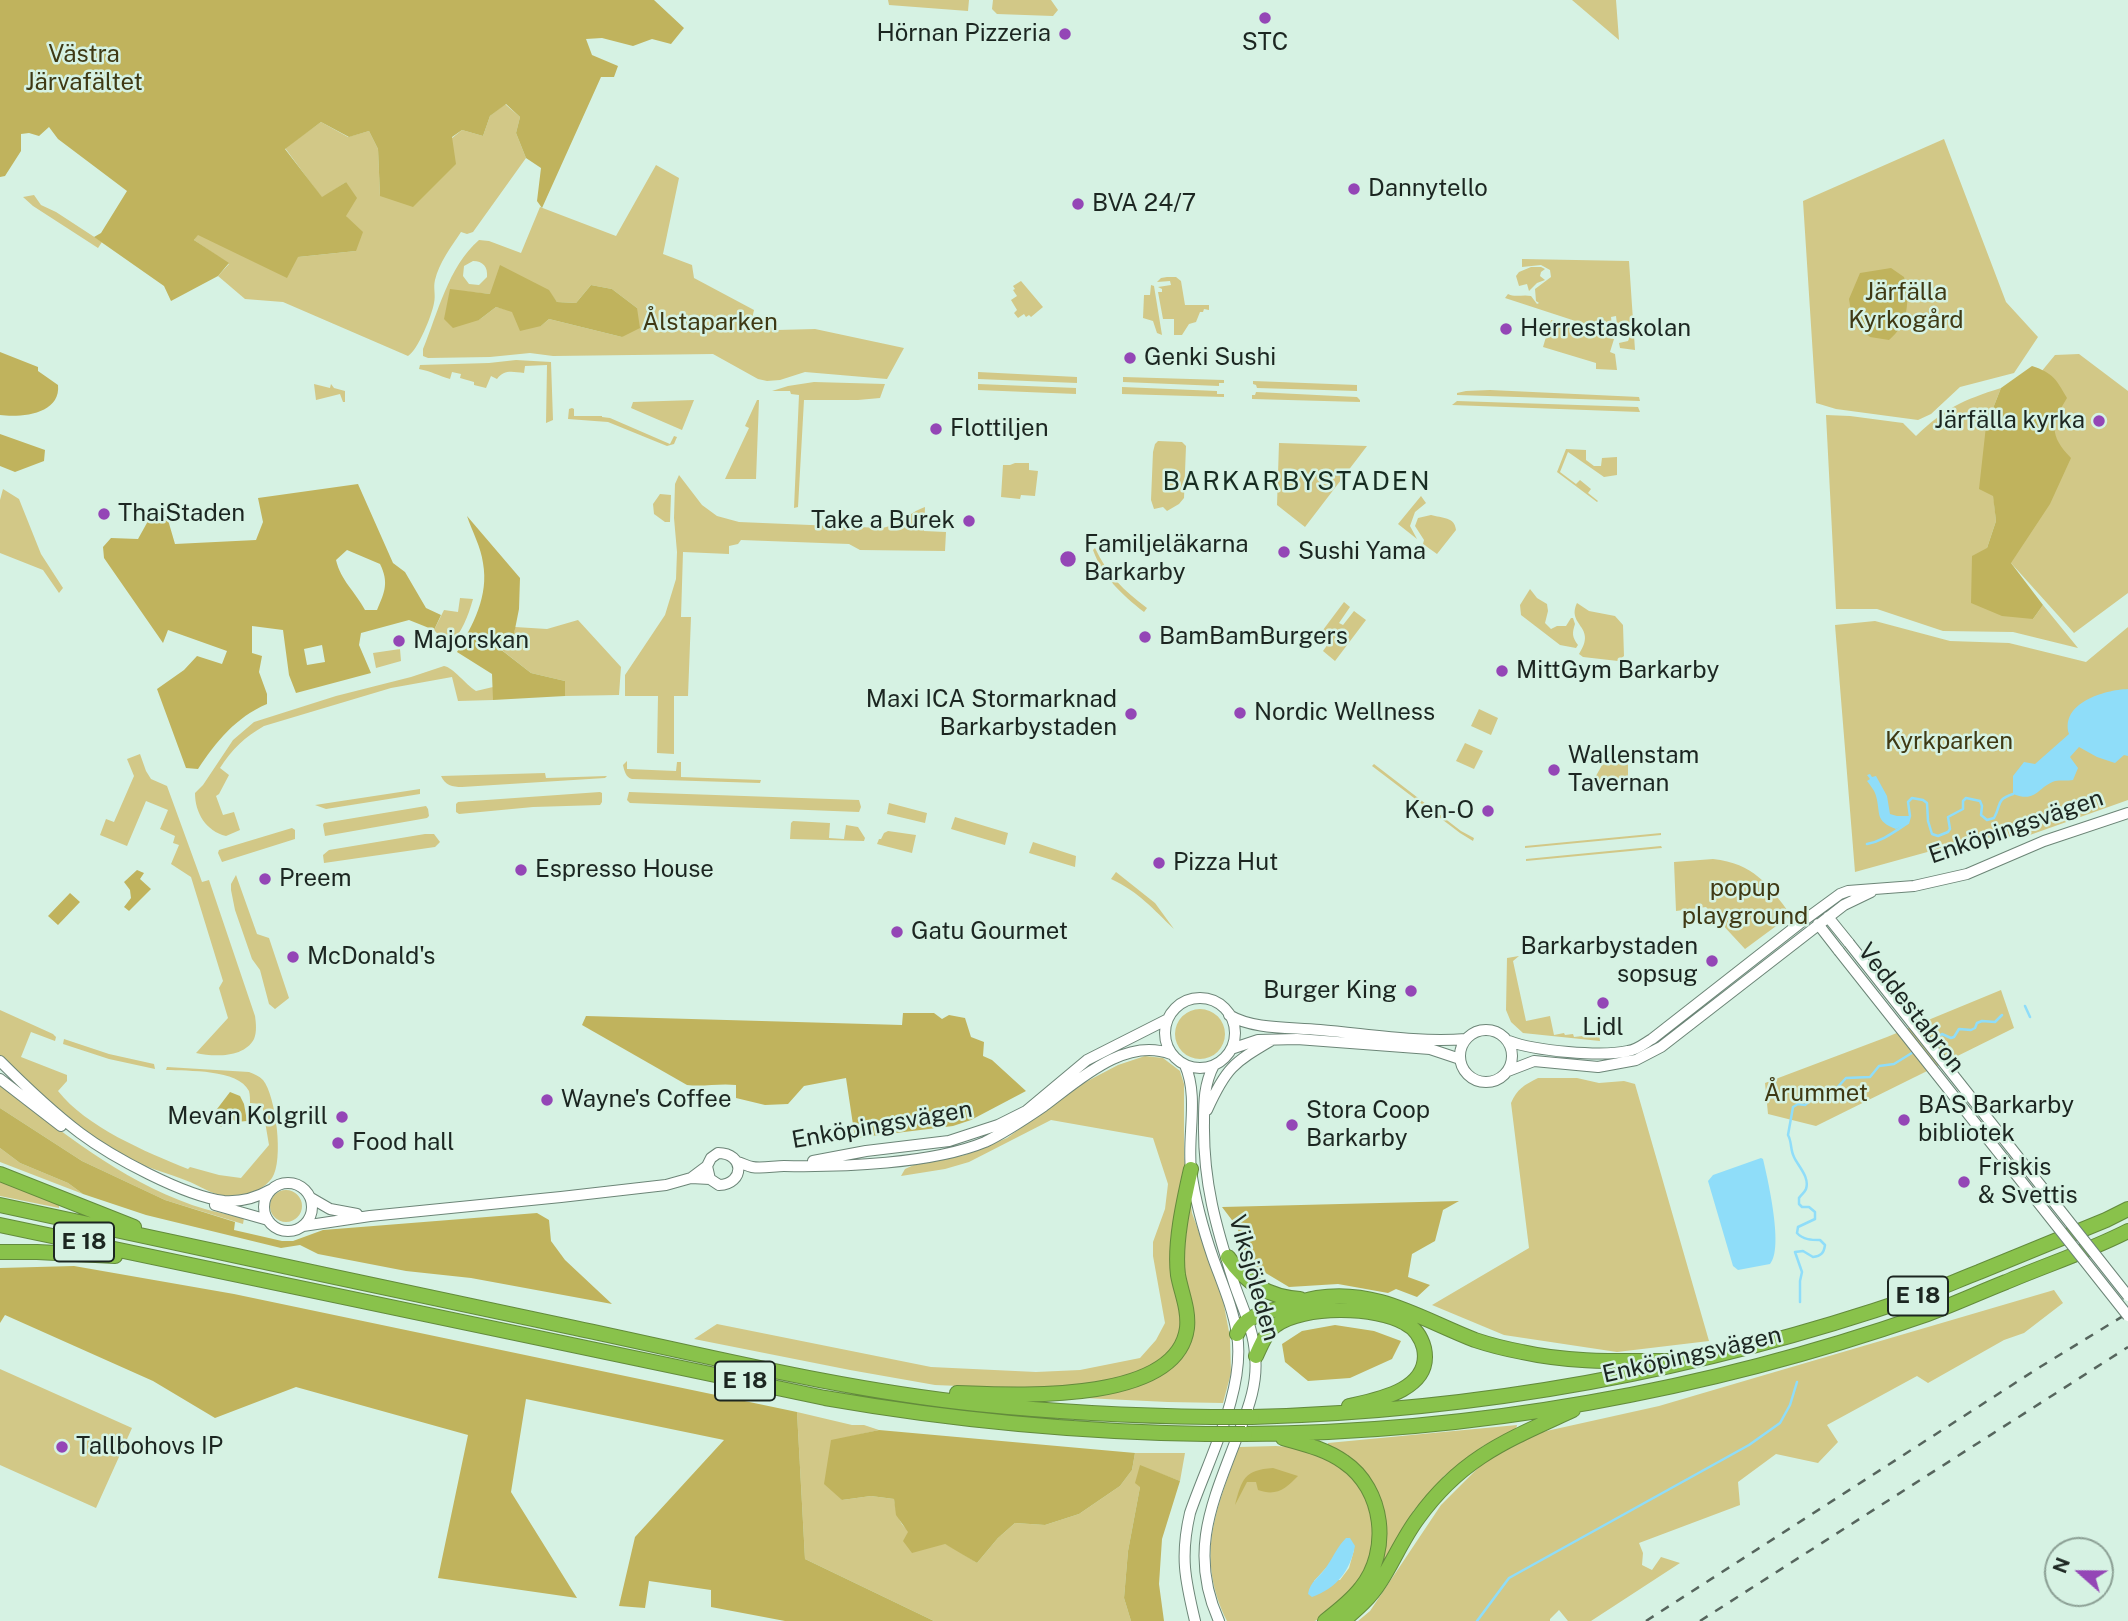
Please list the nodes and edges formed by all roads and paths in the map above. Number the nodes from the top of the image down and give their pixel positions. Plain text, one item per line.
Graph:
1 (2128, 813) edge
2 (1878, 890) junction
3 (1828, 916) junction
4 (1818, 924) junction
5 (1229, 1015) junction
6 (1168, 1019) junction
7 (1275, 1038) junction
8 (1466, 1039) junction
9 (1508, 1041) junction
10 (1231, 1049) junction
11 (1171, 1054) junction
12 (1460, 1059) junction
13 (0, 1061) edge
14 (1185, 1065) junction
15 (1214, 1065) junction
16 (1507, 1071) junction
17 (0, 1079) edge
18 (1204, 1117) junction
19 (737, 1162) junction
20 (707, 1166) junction
21 (783, 1166) junction
22 (754, 1167) junction
23 (1191, 1169) junction
24 (0, 1174) edge
25 (738, 1175) junction
26 (691, 1178) junction
27 (710, 1179) junction
28 (270, 1190) junction
29 (311, 1198) junction
30 (0, 1205) edge
31 (2128, 1209) edge
32 (370, 1216) junction
33 (268, 1220) junction
34 (0, 1225) edge
35 (303, 1226) junction
36 (2128, 1231) edge
37 (177, 1244) junction
38 (0, 1252) edge
39 (1228, 1257) junction
40 (168, 1261) junction
41 (2128, 1296) edge
42 (1308, 1300) junction
43 (2128, 1316) edge
44 (1248, 1319) junction
45 (1237, 1334) junction
46 (1256, 1356) junction
47 (1701, 1361) junction
48 (890, 1392) junction
49 (1590, 1402) junction
50 (1311, 1416) junction
51 (1272, 1434) junction
52 (1195, 1621) edge
53 (1219, 1621) edge
54 (1325, 1621) edge
55 (1343, 1621) edge

1 - 2 street, Enköpingsvägen
2 - 3 street, Enköpingsvägen
2 - 9 street, Enköpingsvägen
3 - 4 street, Enköpingsvägen
3 - 41 street, Veddestabron, bridge
4 - 16 street, Enköpingsvägen
4 - 43 street, Veddestabron, bridge
5 - 6 street
5 - 8 street
5 - 10 street
6 - 11 street
6 - 21 street, Enköpingsvägen
7 - 10 street
7 - 12 street
7 - 18 street
8 - 9 street
8 - 12 street
9 - 16 street
10 - 15 street
11 - 14 street
11 - 21 street, Enköpingsvägen
12 - 16 street
13 - 28 street
14 - 15 street
14 - 23 street, Viksjöleden
15 - 18 street, Viksjöleden
17 - 33 street
18 - 39 street, Viksjöleden
19 - 20 street, Enköpingsvägen
19 - 22 street, Enköpingsvägen
19 - 25 street
20 - 26 street, Enköpingsvägen
20 - 27 street
21 - 22 street, Enköpingsvägen
22 - 25 street, Enköpingsvägen
23 - 45 street, Viksjöleden
23 - 48 highway
24 - 37 highway
25 - 27 street, Enköpingsvägen
26 - 27 street, Enköpingsvägen
26 - 32 street, Enköpingsvägen
28 - 29 street
28 - 33 street
29 - 32 street, Enköpingsvägen
29 - 35 street
30 - 37 highway, E 18
31 - 47 highway, Enköpingsvägen / E 18
32 - 35 street, Enköpingsvägen
33 - 35 street
34 - 40 highway, E 18
36 - 49 highway, Enköpingsvägen / E 18
37 - 48 highway, E 18
38 - 40 highway
39 - 42 highway
39 - 44 street, Viksjöleden
40 - 51 highway, Enköpingsvägen / E 18, bridge
42 - 44 highway
42 - 47 highway
44 - 45 highway
44 - 46 street, Viksjöleden
45 - 52 street, Viksjöleden
46 - 50 highway
46 - 53 street, Viksjöleden
47 - 50 highway, Enköpingsvägen / E 18
48 - 50 highway, Enköpingsvägen / E 18, bridge
49 - 51 highway, Enköpingsvägen / E 18
49 - 55 highway
51 - 54 highway

